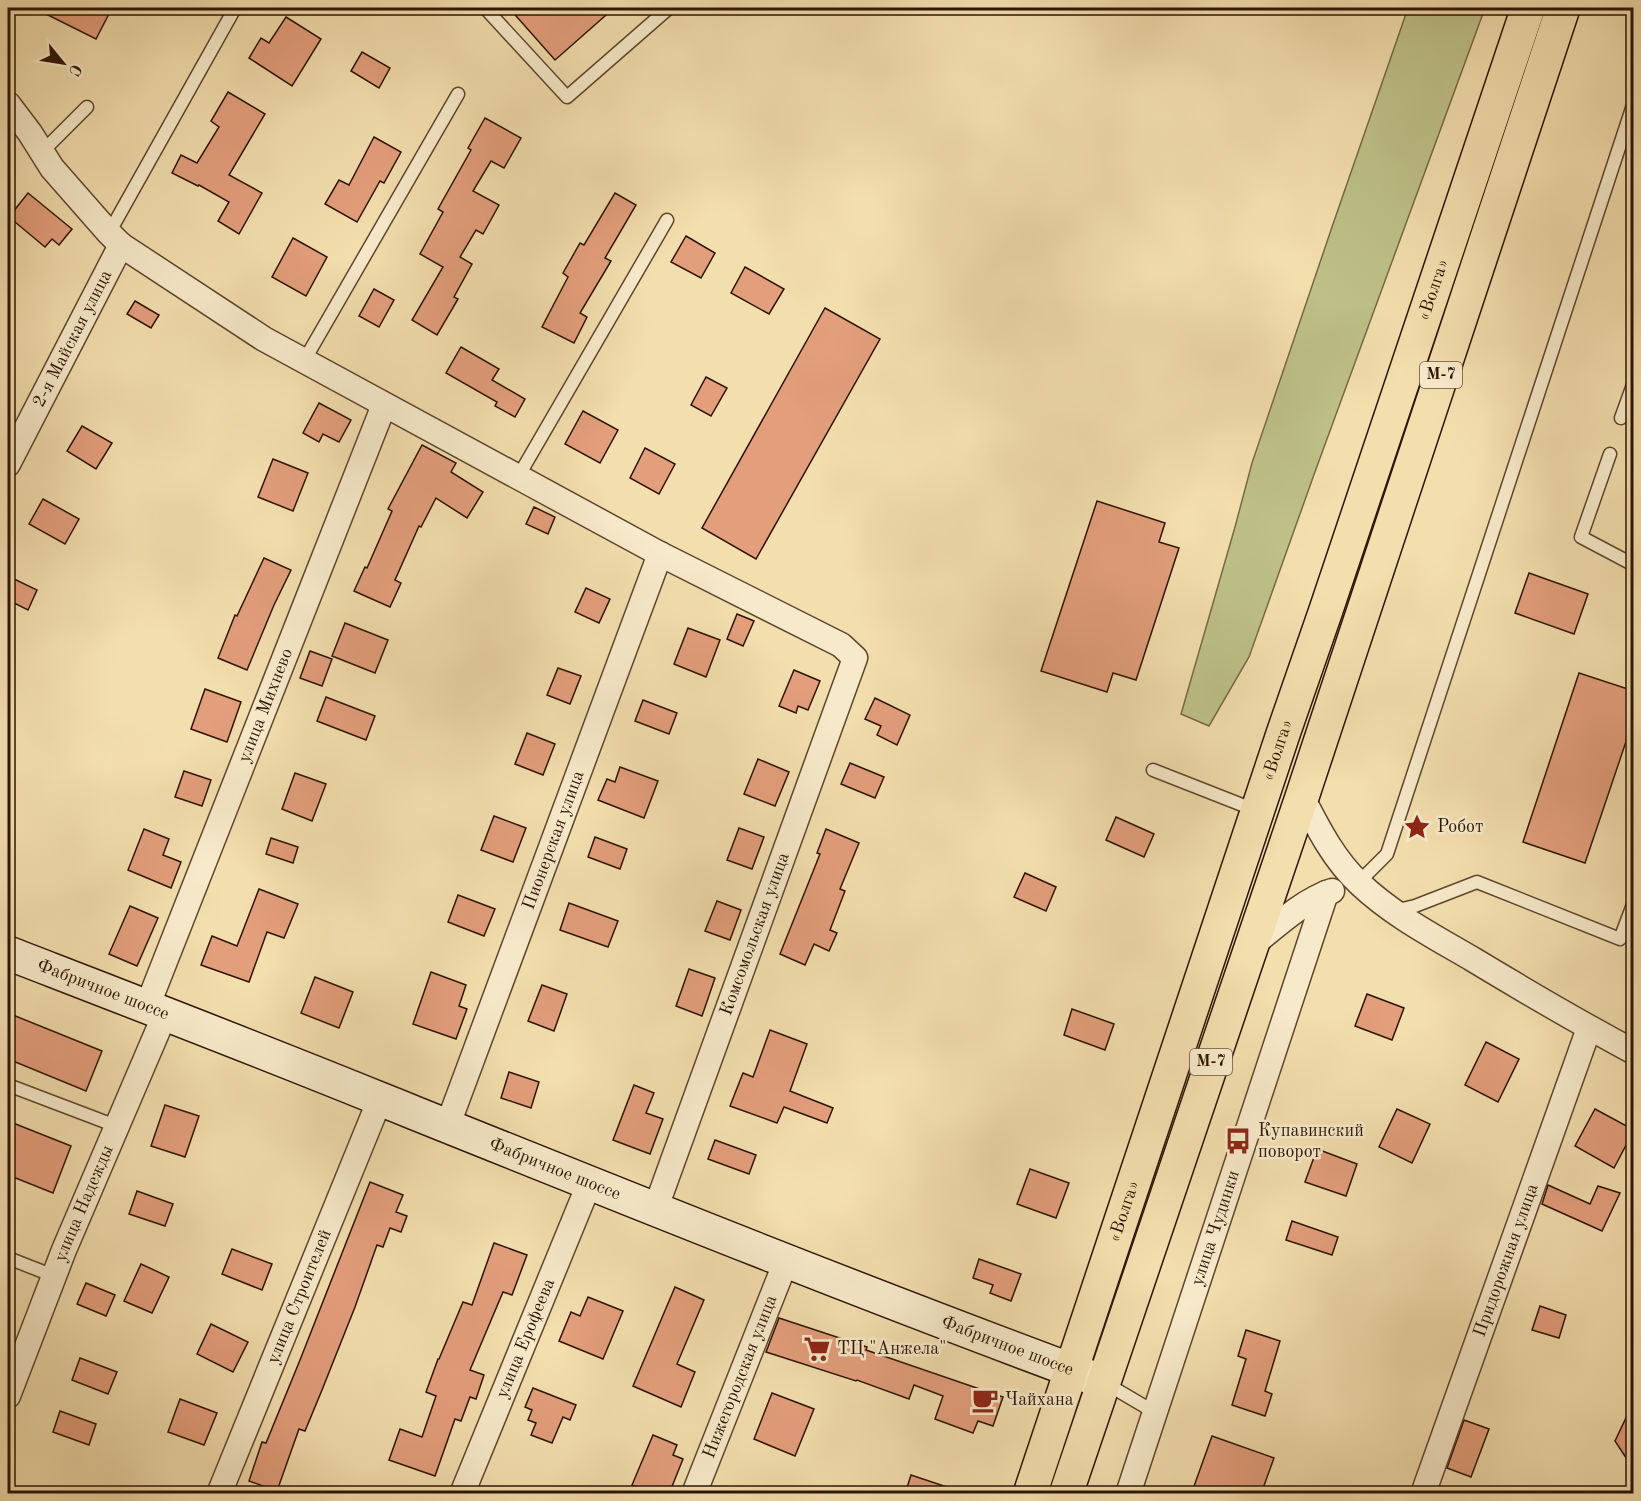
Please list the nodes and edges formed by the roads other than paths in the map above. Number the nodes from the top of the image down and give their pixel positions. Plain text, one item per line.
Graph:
1 (236, 8) edge
2 (485, 8) edge
3 (669, 8) edge
4 (1528, 8) edge
5 (1563, 8) edge
6 (458, 94) dead end
7 (1634, 102) edge
8 (8, 104) edge
9 (87, 107) dead end
10 (42, 152) junction
11 (667, 220) dead end
12 (115, 239) junction
13 (304, 361) junction
14 (1634, 382) edge
15 (384, 405) junction
16 (1621, 418) dead end
17 (1610, 454) dead end
18 (8, 464) edge
19 (518, 477) junction
20 (660, 554) junction
21 (1634, 566) edge
22 (1153, 770) dead end
23 (1302, 797) junction
24 (1258, 811) junction
25 (1358, 883) junction
26 (1326, 893) junction
27 (1634, 902) edge
28 (1393, 912) junction
29 (1250, 947) junction
30 (8, 953) edge
31 (156, 1011) junction
32 (1589, 1028) junction
33 (1634, 1052) edge
34 (8, 1084) edge
35 (380, 1099) junction
36 (116, 1126) junction
37 (447, 1127) junction
38 (589, 1184) junction
39 (655, 1210) junction
40 (8, 1258) edge
41 (786, 1261) junction
42 (54, 1276) junction
43 (12, 1369) edge
44 (1071, 1371) junction
45 (1103, 1383) junction
46 (8, 1396) edge
47 (1156, 1413) junction
48 (219, 1494) edge
49 (462, 1494) edge
50 (694, 1494) edge
51 (1030, 1494) edge
52 (1066, 1494) edge
53 (1128, 1494) edge
54 (1424, 1494) edge

1 - 12 lane
2 - 3 lane
4 - 24 highway, «Волга» / М-7
5 - 23 highway, «Волга» / М-7
6 - 13 lane
7 - 25 lane
8 - 10 street
9 - 10 lane
10 - 12 street
11 - 19 lane
12 - 13 street
12 - 18 street, 2-я Майская улица
13 - 15 street
14 - 16 lane
15 - 19 street
15 - 31 street, улица Михнево
17 - 21 lane
19 - 20 street
20 - 37 street, Пионерская улица
20 - 39 street, Комсомольская улица
22 - 24 lane
23 - 25 street
23 - 29 highway, «Волга» / М-7
24 - 44 highway, «Волга» / М-7
25 - 26 street
25 - 28 street
26 - 29 street
26 - 47 street, улица Чудинки
27 - 28 lane
28 - 32 street
29 - 45 highway, «Волга» / М-7
30 - 31 main road, Фабричное шоссе
31 - 35 main road, Фабричное шоссе
31 - 36 street, улица Надежды
32 - 33 street
32 - 54 street, Придорожная улица
34 - 36 lane
35 - 37 main road, Фабричное шоссе
35 - 48 street, улица Строителей
36 - 42 street, улица Надежды
37 - 38 main road, Фабричное шоссе
38 - 39 main road, Фабричное шоссе
38 - 49 street, улица Ерофеева
39 - 41 main road, Фабричное шоссе
40 - 42 lane
41 - 44 main road, Фабричное шоссе
41 - 50 street, Нижегородская улица
42 - 43 street, улица Надежды
43 - 46 street, улица Надежды
44 - 45 main road, Фабричное шоссе
44 - 51 highway, «Волга» / М-7
45 - 47 lane
45 - 52 highway, «Волга» / М-7
47 - 53 street, улица Чудинки

